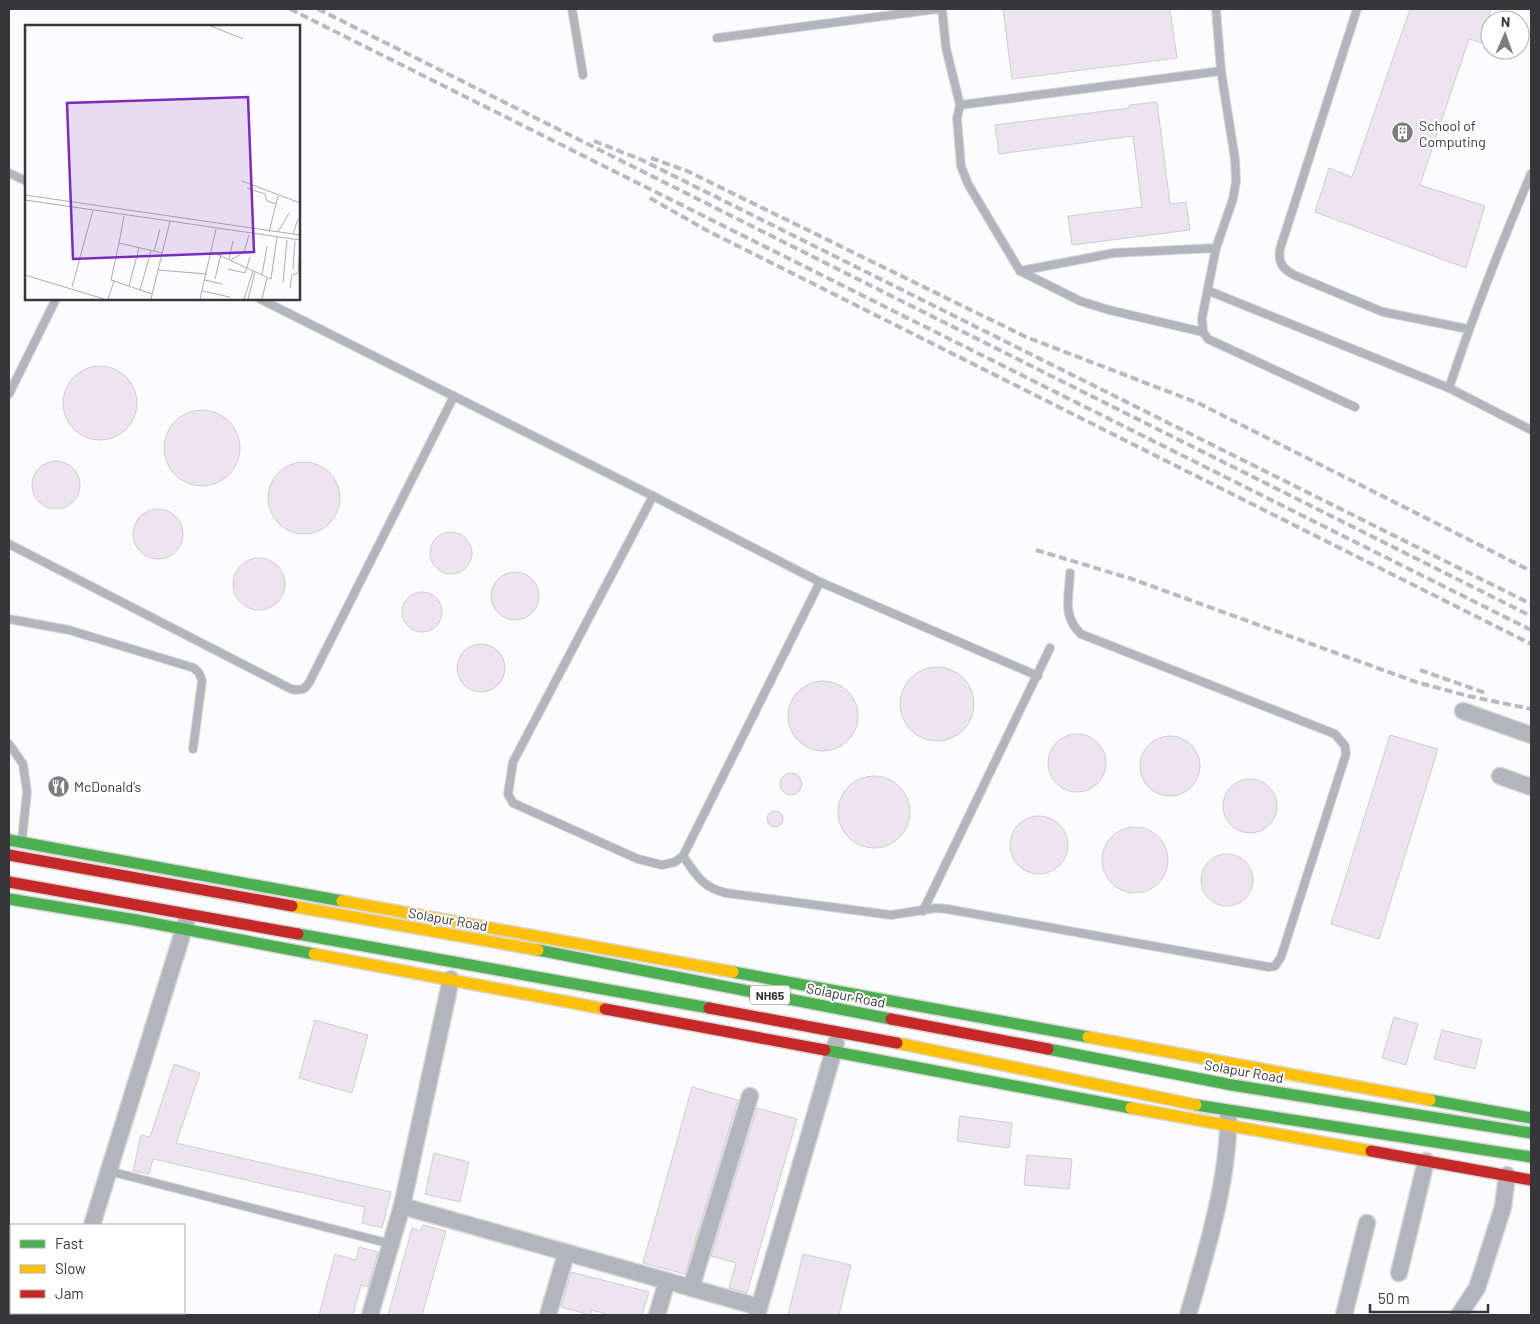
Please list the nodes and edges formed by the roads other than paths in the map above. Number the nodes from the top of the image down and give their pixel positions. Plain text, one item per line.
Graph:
1 (572, 9) edge
2 (937, 9) edge
3 (942, 9) edge
4 (1216, 9) edge
5 (1358, 9) edge
6 (717, 38) dead end
7 (1222, 71) junction
8 (583, 75) dead end
9 (960, 105) junction
10 (9, 172) edge
11 (1531, 174) edge
12 (25, 181) edge
13 (1216, 248) junction
14 (1020, 271) junction
15 (1209, 291) junction
16 (56, 300) edge
17 (262, 300) edge
18 (1468, 329) junction
19 (1203, 332) junction
20 (1449, 388) junction
21 (9, 394) edge
22 (454, 396) junction
23 (1355, 407) dead end
24 (1531, 430) edge
25 (653, 496) junction
26 (9, 544) edge
27 (1070, 574) dead end
28 (820, 582) junction
29 (9, 619) edge
30 (1050, 648) dead end
31 (1038, 676) junction
32 (1463, 711) dead end
33 (1531, 735) edge
34 (9, 744) edge
35 (193, 750) dead end
36 (1500, 776) dead end
37 (1531, 787) edge
38 (9, 840) edge
39 (22, 842) junction
40 (15, 856) edge
41 (683, 856) junction
42 (9, 882) edge
43 (9, 899) edge
44 (923, 911) junction
45 (186, 922) junction
46 (535, 963) junction
47 (451, 979) junction
48 (838, 1031) junction
49 (834, 1052) junction
50 (1232, 1085) junction
51 (750, 1096) dead end
52 (1531, 1118) edge
53 (1229, 1119) junction
54 (1531, 1133) edge
55 (1531, 1157) edge
56 (1426, 1161) junction
57 (110, 1171) junction
58 (1507, 1175) junction
59 (1531, 1180) edge
60 (402, 1206) junction
61 (1367, 1223) dead end
62 (92, 1224) edge
63 (391, 1244) junction
64 (566, 1254) junction
65 (1399, 1272) dead end
66 (667, 1281) junction
67 (691, 1288) junction
68 (758, 1311) edge
69 (370, 1315) edge
70 (548, 1315) edge
71 (657, 1315) edge
72 (1191, 1315) edge
73 (1344, 1315) edge
74 (1459, 1315) edge

1 - 8 lane
2 - 6 lane
3 - 9 lane
4 - 7 lane
5 - 18 lane
7 - 9 lane
7 - 13 lane
9 - 14 lane
10 - 12 lane
11 - 18 lane
13 - 14 lane
13 - 15 lane
14 - 19 lane
15 - 19 lane
15 - 20 lane
16 - 21 lane
17 - 22 lane
18 - 20 lane
19 - 23 lane
20 - 24 lane
22 - 25 lane
22 - 26 lane
25 - 28 lane
25 - 41 lane
27 - 44 lane
28 - 31 lane
28 - 41 lane
29 - 35 lane
30 - 31 lane
31 - 44 lane
32 - 33 street
34 - 39 lane
36 - 37 street
38 - 39 main road
39 - 40 lane
39 - 52 main road
40 - 46 main road, Solapur Road / NH65
41 - 44 lane
42 - 45 main road, Solapur Road / NH65
43 - 45 main road
45 - 46 main road, Solapur Road / NH65
45 - 47 main road
45 - 57 street
46 - 48 main road, Solapur Road / NH65
46 - 50 main road, Solapur Road / NH65
47 - 49 main road
47 - 60 street
48 - 49 street
48 - 53 main road, Solapur Road / NH65
49 - 53 main road
49 - 68 street
50 - 53 street
50 - 54 main road, Solapur Road / NH65
51 - 67 street
53 - 55 main road, Solapur Road / NH65
53 - 56 main road
53 - 72 street
56 - 58 main road
56 - 65 street
57 - 62 street
57 - 63 lane
58 - 59 main road
58 - 74 street
60 - 63 street
60 - 64 street
61 - 73 street
63 - 69 street
64 - 66 street
64 - 70 street
66 - 67 street
66 - 71 street
67 - 68 street

